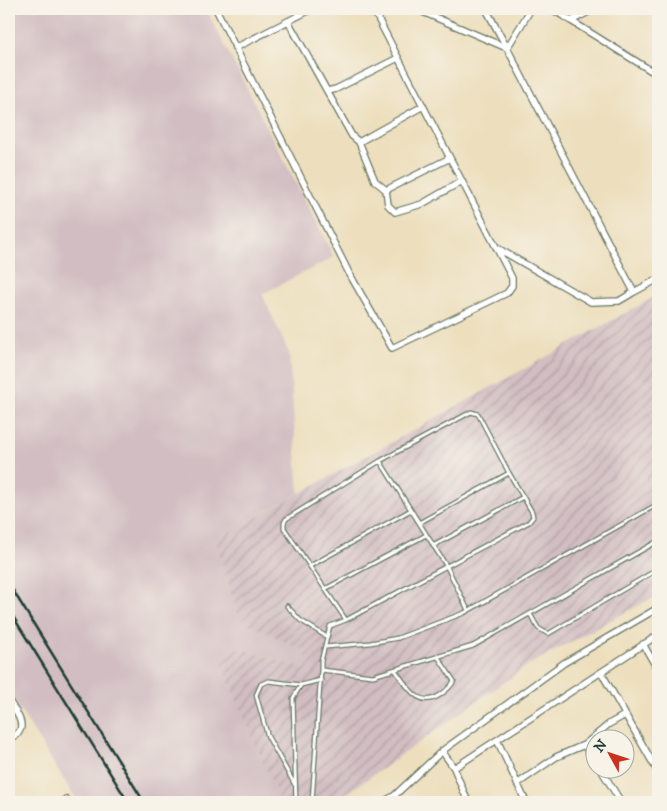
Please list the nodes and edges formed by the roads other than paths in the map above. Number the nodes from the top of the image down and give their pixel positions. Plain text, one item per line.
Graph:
1 (216, 9) edge
2 (312, 9) edge
3 (373, 9) edge
4 (416, 9) edge
5 (486, 9) edge
6 (532, 9) edge
7 (552, 9) edge
8 (594, 9) edge
9 (571, 20) junction
10 (288, 21) junction
11 (235, 48) junction
12 (507, 48) junction
13 (398, 58) junction
14 (658, 75) edge
15 (328, 91) junction
16 (424, 106) junction
17 (358, 142) junction
18 (450, 158) junction
19 (462, 181) junction
20 (386, 190) junction
21 (497, 248) junction
22 (658, 279) edge
23 (634, 292) junction
24 (380, 461) junction
25 (509, 473) junction
26 (523, 497) junction
27 (658, 504) edge
28 (411, 510) junction
29 (419, 522) junction
30 (426, 535) junction
31 (658, 541) edge
32 (434, 546) junction
33 (310, 566) junction
34 (447, 567) junction
35 (658, 569) edge
36 (325, 589) junction
37 (287, 606) dead end
38 (658, 608) edge
39 (468, 610) junction
40 (530, 614) junction
41 (346, 620) junction
42 (658, 635) edge
43 (327, 637) junction
44 (643, 644) junction
45 (324, 647) junction
46 (438, 657) junction
47 (322, 670) junction
48 (395, 670) junction
49 (658, 670) edge
50 (601, 672) junction
51 (320, 680) junction
52 (301, 685) junction
53 (9, 701) edge
54 (625, 715) junction
55 (604, 728) edge
56 (9, 739) edge
57 (498, 740) junction
58 (584, 745) edge
59 (442, 751) junction
60 (454, 768) junction
61 (658, 772) edge
62 (606, 778) edge
63 (517, 784) junction
64 (295, 785) junction
65 (62, 802) edge
66 (68, 802) edge
67 (296, 802) edge
68 (312, 802) edge
69 (383, 802) edge
70 (468, 802) edge
71 (526, 802) edge
72 (620, 802) edge

1 - 11 street
2 - 10 street
3 - 13 street
4 - 12 street
5 - 12 street
6 - 12 street
7 - 9 street
8 - 9 street
9 - 14 street
10 - 11 street
10 - 15 street
11 - 21 street
12 - 23 street
13 - 15 street
13 - 16 street
15 - 17 street
16 - 17 street
16 - 18 street
17 - 20 street
18 - 19 street
18 - 20 street
19 - 20 street
19 - 21 street
21 - 23 street
22 - 23 street
24 - 25 lane
24 - 28 lane
24 - 33 lane
25 - 26 lane
25 - 29 lane
26 - 32 lane
26 - 34 lane
27 - 39 lane
28 - 29 lane
28 - 33 lane
29 - 30 lane
30 - 32 lane
30 - 36 lane
31 - 40 lane
32 - 34 lane
33 - 36 lane
34 - 39 lane
34 - 41 lane
35 - 40 lane
36 - 41 lane
37 - 43 lane
38 - 59 street
39 - 45 lane
40 - 46 lane
41 - 43 lane
42 - 44 street
43 - 45 lane
44 - 49 street
44 - 50 street
45 - 47 lane
46 - 48 lane
46 - 48 lane
47 - 48 lane
47 - 51 lane
50 - 54 street
50 - 57 street
51 - 52 lane
51 - 68 lane
52 - 64 lane
52 - 64 lane
53 - 56 street
54 - 55 street
54 - 61 street
57 - 60 street
57 - 63 street
58 - 63 street
59 - 60 street
59 - 69 street
60 - 70 street
62 - 72 street
63 - 71 street
64 - 67 lane
65 - 66 street

